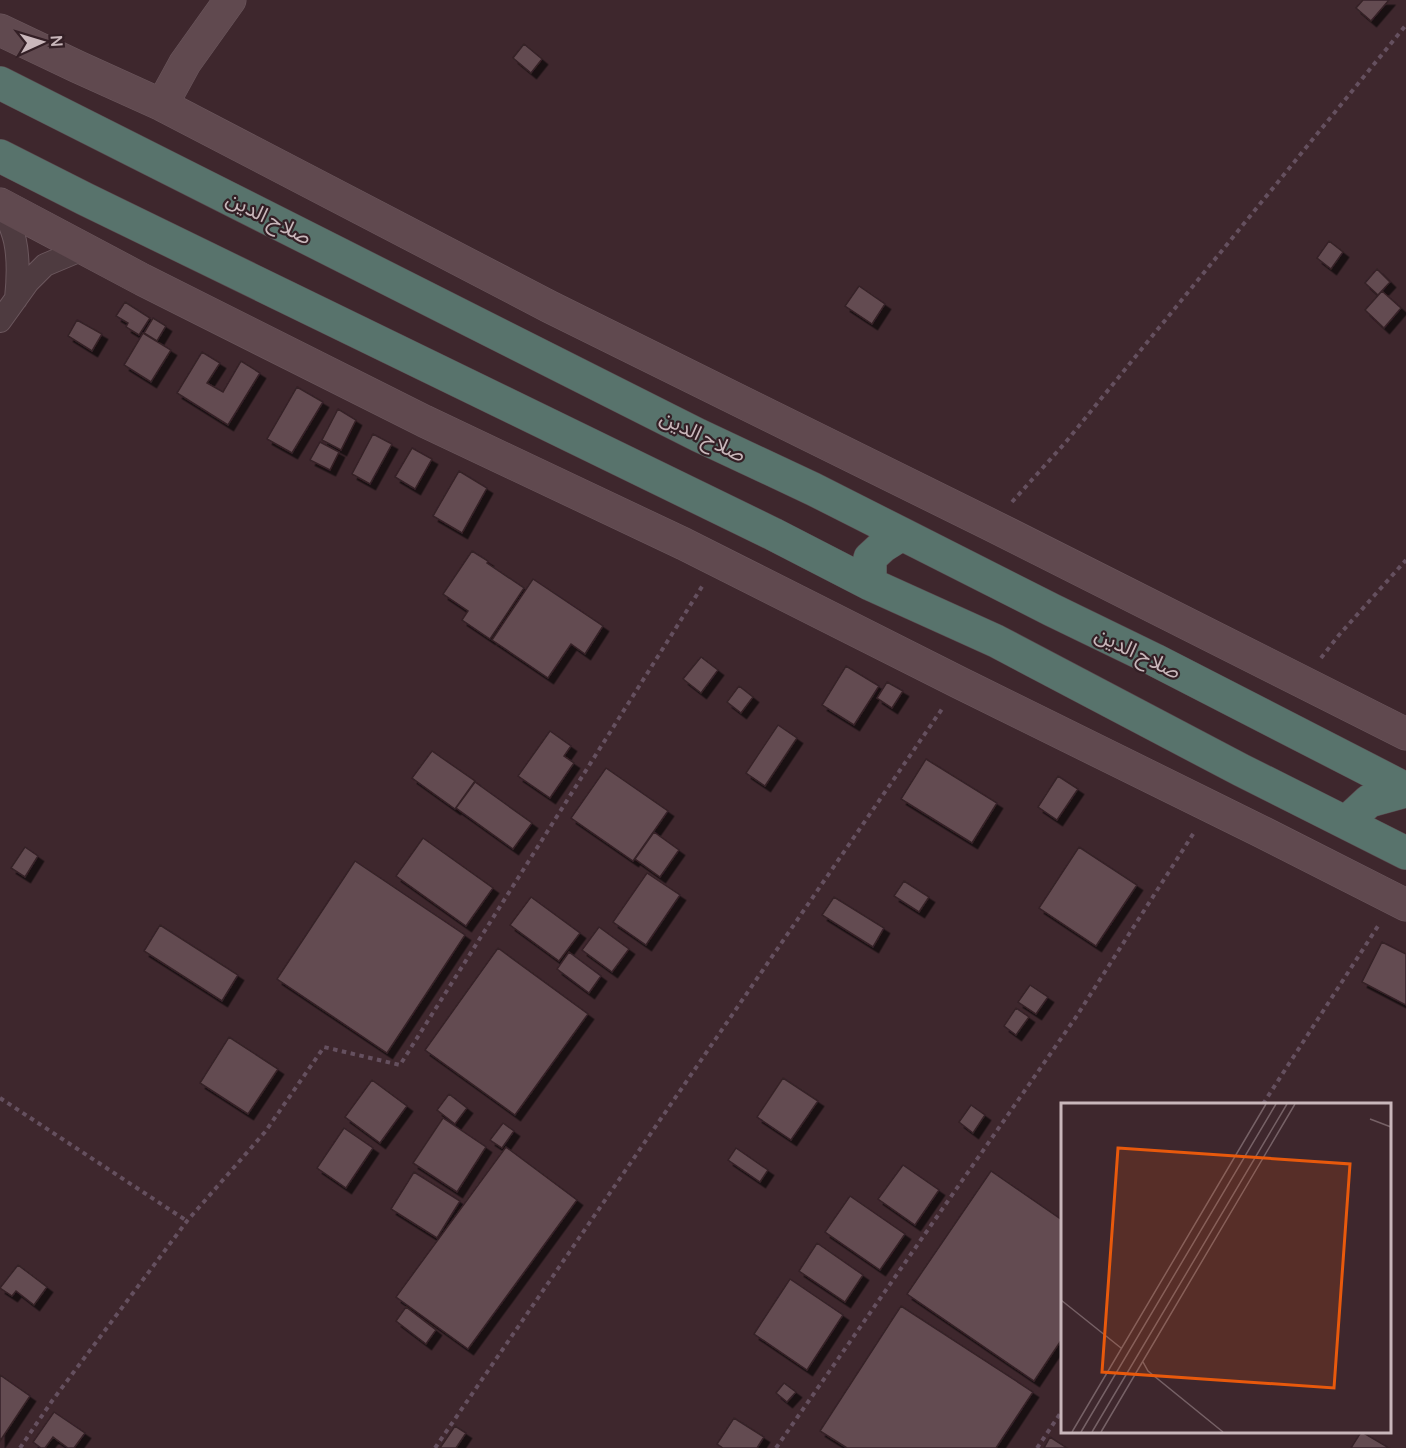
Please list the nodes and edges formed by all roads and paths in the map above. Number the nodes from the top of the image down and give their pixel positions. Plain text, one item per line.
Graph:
1 (230, 0) edge
2 (1406, 25) edge
3 (0, 30) edge
4 (0, 83) edge
5 (162, 105) junction
6 (0, 156) edge
7 (1, 204) edge
8 (83, 249) junction
9 (16, 299) junction
10 (0, 321) edge
11 (991, 525) junction
12 (902, 534) junction
13 (717, 561) junction
14 (1406, 561) edge
15 (870, 584) junction
16 (1302, 682) junction
17 (960, 683) junction
18 (1406, 734) edge
19 (1406, 790) edge
20 (1211, 807) junction
21 (1353, 826) junction
22 (1406, 853) edge
23 (1401, 902) edge
24 (0, 1098) edge
25 (1264, 1103) edge
26 (187, 1221) junction
27 (1061, 1412) edge
28 (20, 1448) edge
29 (435, 1448) edge
30 (776, 1448) edge
31 (1037, 1448) edge

1 - 5 main road
2 - 11 path
3 - 5 main road
4 - 12 highway, صلاح الدين
5 - 11 main road
6 - 15 highway
7 - 8 main road
7 - 9 street
8 - 9 street
8 - 13 main road
9 - 10 street
11 - 16 main road
12 - 15 highway
12 - 19 highway, صلاح الدين
13 - 17 main road
13 - 26 path
14 - 16 path
15 - 21 highway
16 - 18 main road
17 - 20 main road
17 - 29 path
19 - 21 highway
20 - 23 main road
20 - 30 path
21 - 22 highway
23 - 25 path
24 - 26 path
26 - 28 path
27 - 31 path

